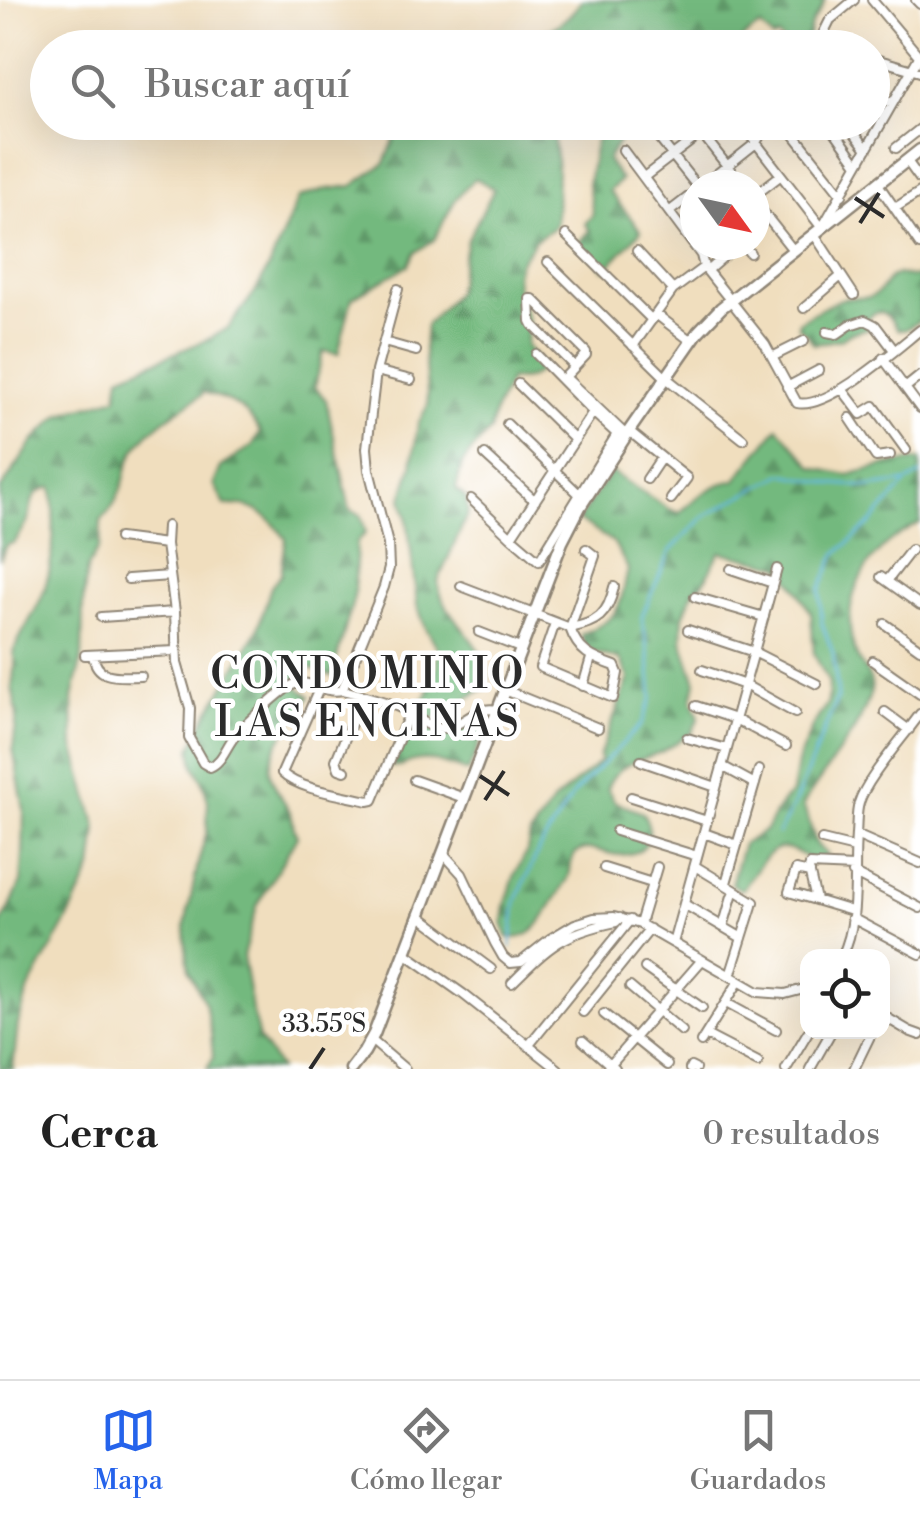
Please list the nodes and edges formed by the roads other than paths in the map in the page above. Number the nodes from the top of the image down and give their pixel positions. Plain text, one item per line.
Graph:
1 (854, 0) edge
2 (872, 0) edge
3 (825, 30) edge
4 (920, 55) edge
5 (890, 63) edge
6 (916, 70) edge
7 (890, 103) edge
8 (894, 104) junction
9 (890, 110) edge
10 (920, 129) edge
11 (661, 140) edge
12 (694, 140) edge
13 (707, 140) edge
14 (753, 140) edge
15 (758, 140) edge
16 (798, 140) edge
17 (841, 140) edge
18 (859, 140) edge
19 (871, 140) edge
20 (756, 144) junction
21 (896, 148) dead end
22 (866, 149) junction
23 (622, 150) dead end
24 (920, 150) edge
25 (674, 156) junction
26 (907, 160) junction
27 (858, 164) junction
28 (727, 166) junction
29 (685, 170) edge
30 (721, 170) edge
31 (730, 170) edge
32 (781, 175) junction
33 (644, 177) junction
34 (920, 178) edge
35 (878, 184) junction
36 (770, 185) edge
37 (920, 192) edge
38 (842, 194) junction
39 (680, 203) edge
40 (895, 208) junction
41 (669, 212) junction
42 (770, 225) edge
43 (818, 231) junction
44 (566, 235) dead end
45 (920, 245) edge
46 (793, 250) junction
47 (638, 251) dead end
48 (721, 260) edge
49 (548, 262) dead end
50 (705, 269) junction
51 (841, 276) junction
52 (398, 288) dead end
53 (674, 290) junction
54 (854, 295) dead end
55 (731, 300) junction
56 (804, 308) dead end
57 (654, 317) junction
58 (920, 330) edge
59 (827, 332) dead end
60 (804, 340) dead end
61 (691, 341) junction
62 (384, 342) junction
63 (633, 346) junction
64 (894, 350) junction
65 (416, 352) dead end
66 (536, 354) dead end
67 (772, 357) junction
68 (883, 358) junction
69 (574, 366) junction
70 (819, 370) dead end
71 (376, 371) junction
72 (920, 376) edge
73 (666, 378) junction
74 (411, 380) dead end
75 (518, 384) dead end
76 (787, 387) junction
77 (905, 388) junction
78 (842, 390) junction
79 (920, 408) edge
80 (592, 412) junction
81 (861, 414) junction
82 (507, 424) dead end
83 (628, 433) junction
84 (742, 439) dead end
85 (574, 440) junction
86 (906, 450) dead end
87 (485, 454) dead end
88 (890, 456) dead end
89 (662, 458) junction
90 (554, 470) junction
91 (647, 479) dead end
92 (582, 497) junction
93 (471, 499) dead end
94 (671, 499) dead end
95 (534, 502) junction
96 (167, 526) dead end
97 (511, 537) junction
98 (119, 538) dead end
99 (166, 544) junction
100 (586, 549) dead end
101 (920, 556) edge
102 (732, 569) dead end
103 (777, 569) dead end
104 (170, 576) junction
105 (128, 579) dead end
106 (773, 583) junction
107 (461, 586) dead end
108 (614, 588) dead end
109 (920, 588) edge
110 (694, 597) dead end
111 (916, 602) edge
112 (175, 612) junction
113 (533, 614) junction
114 (101, 617) dead end
115 (764, 617) junction
116 (554, 623) junction
117 (885, 624) dead end
118 (570, 628) junction
119 (688, 630) dead end
120 (479, 632) dead end
121 (520, 648) junction
122 (920, 650) edge
123 (176, 651) junction
124 (754, 652) junction
125 (591, 658) junction
126 (873, 662) dead end
127 (702, 670) dead end
128 (141, 676) dead end
129 (817, 684) dead end
130 (745, 685) junction
131 (582, 686) junction
132 (319, 688) junction
133 (342, 690) junction
134 (504, 690) junction
135 (920, 694) edge
136 (363, 695) junction
137 (696, 706) dead end
138 (497, 710) junction
139 (410, 712) junction
140 (884, 712) dead end
141 (794, 714) dead end
142 (920, 714) edge
143 (735, 719) junction
144 (598, 728) dead end
145 (909, 730) junction
146 (687, 738) dead end
147 (786, 746) dead end
148 (727, 749) junction
149 (641, 761) dead end
150 (722, 766) junction
151 (759, 770) dead end
152 (344, 771) dead end
153 (414, 780) dead end
154 (755, 784) junction
155 (716, 787) junction
156 (632, 797) dead end
157 (464, 798) junction
158 (707, 820) junction
159 (616, 831) dead end
160 (704, 833) junction
161 (856, 835) junction
162 (822, 840) dead end
163 (737, 845) junction
164 (854, 848) junction
165 (443, 853) junction
166 (696, 861) junction
167 (920, 862) edge
168 (656, 867) dead end
169 (604, 868) dead end
170 (854, 870) junction
171 (810, 873) junction
172 (652, 883) junction
173 (726, 883) junction
174 (732, 896) dead end
175 (816, 900) junction
176 (684, 904) junction
177 (920, 908) edge
178 (852, 915) junction
179 (420, 916) junction
180 (625, 919) junction
181 (640, 924) junction
182 (722, 927) junction
183 (650, 929) junction
184 (742, 938) junction
185 (673, 942) junction
186 (845, 949) edge
187 (405, 953) junction
188 (920, 954) edge
189 (702, 960) junction
190 (490, 968) dead end
191 (645, 968) dead end
192 (735, 979) junction
193 (512, 982) dead end
194 (630, 987) dead end
195 (676, 990) junction
196 (800, 991) edge
197 (726, 1003) junction
198 (702, 1008) dead end
199 (658, 1010) junction
200 (582, 1012) dead end
201 (604, 1014) dead end
202 (890, 1020) edge
203 (776, 1030) dead end
204 (682, 1031) dead end
205 (920, 1035) edge
206 (634, 1038) junction
207 (804, 1039) edge
208 (827, 1039) edge
209 (869, 1039) edge
210 (371, 1040) junction
211 (582, 1041) dead end
212 (529, 1045) junction
213 (758, 1062) dead end
214 (667, 1065) dead end
215 (611, 1068) edge
216 (351, 1069) edge
217 (405, 1069) edge
218 (558, 1069) edge
219 (786, 1069) edge
220 (810, 1069) edge
221 (854, 1069) edge

1 - 3 street
2 - 4 street
4 - 6 street
5 - 6 street
6 - 8 street
7 - 8 street
8 - 9 street
10 - 21 street
11 - 25 street
12 - 25 street
13 - 28 street
14 - 20 street
15 - 20 street
16 - 38 street
17 - 27 street
18 - 22 street
19 - 22 street
20 - 28 street
20 - 32 street
22 - 27 street
23 - 33 street
24 - 26 main road
25 - 29 street
25 - 33 street
26 - 34 street
26 - 35 main road
27 - 38 street
28 - 30 street
28 - 31 street
32 - 36 street
32 - 43 street
33 - 41 street
35 - 40 street
35 - 43 main road
37 - 40 street
38 - 43 street
39 - 41 street
40 - 45 street
41 - 50 street
42 - 46 street
43 - 46 main road
43 - 51 street
44 - 57 street
46 - 55 main road
47 - 53 street
48 - 50 street
49 - 63 street
50 - 53 street
50 - 55 street
51 - 54 street
51 - 56 street
52 - 62 street
53 - 57 street
55 - 61 main road
55 - 67 street
57 - 61 street
57 - 63 street
58 - 64 street
59 - 64 street
60 - 67 street
61 - 73 main road
62 - 65 street
62 - 71 street
63 - 73 street
64 - 68 street
66 - 80 street
67 - 76 street
68 - 77 street
68 - 78 street
69 - 69 street
69 - 83 street
70 - 76 street
71 - 74 street
71 - 133 street
72 - 77 street
73 - 83 main road
73 - 84 street
75 - 85 street
76 - 78 street
77 - 79 street
78 - 81 street
80 - 85 street
80 - 92 street
81 - 86 street
81 - 88 street
82 - 90 street
83 - 89 street
83 - 92 main road
85 - 90 street
87 - 95 street
89 - 91 street
89 - 94 street
90 - 92 street
90 - 95 street
92 - 97 street
92 - 113 main road
93 - 97 street
95 - 97 street
96 - 99 street
98 - 99 street
99 - 104 street
100 - 118 street
101 - 111 street
102 - 106 street
103 - 106 street
104 - 105 street
104 - 112 street
106 - 115 street
107 - 113 street
108 - 118 street
109 - 111 street
110 - 115 street
112 - 114 street
112 - 123 street
113 - 116 street
113 - 121 main road
115 - 124 street
116 - 118 street
116 - 131 street
117 - 122 street
118 - 125 street
119 - 124 street
120 - 121 street
121 - 134 main road
123 - 128 street
123 - 132 street
124 - 129 street
124 - 130 street
125 - 131 street
125 - 131 street
126 - 135 street
127 - 130 street
130 - 141 street
130 - 143 street
132 - 133 street
132 - 139 street
133 - 136 street
134 - 138 main road
134 - 144 street
136 - 139 street
136 - 152 street
137 - 143 street
138 - 139 street
138 - 157 main road
140 - 145 street
142 - 145 street
143 - 147 street
143 - 148 street
145 - 161 street
146 - 148 street
148 - 150 street
149 - 155 street
150 - 154 street
150 - 155 street
151 - 154 street
153 - 157 street
154 - 163 street
155 - 158 street
156 - 158 street
157 - 165 main road
158 - 160 street
159 - 166 street
160 - 163 street
160 - 166 street
161 - 164 street
161 - 167 street
162 - 164 street
163 - 173 street
164 - 170 street
165 - 179 main road
165 - 180 street
166 - 173 street
166 - 176 street
168 - 172 street
169 - 172 street
170 - 171 street
170 - 177 street
170 - 178 street
171 - 175 street
171 - 175 street
172 - 181 street
173 - 184 street
174 - 182 street
175 - 178 street
176 - 182 street
176 - 185 street
178 - 186 street
178 - 188 street
179 - 187 main road
179 - 190 street
180 - 181 street
180 - 193 street
180 - 212 street
181 - 183 street
182 - 184 street
183 - 185 street
183 - 200 street
184 - 192 street
185 - 189 street
187 - 210 main road
187 - 212 street
189 - 192 street
189 - 195 street
191 - 195 street
192 - 196 street
192 - 197 street
194 - 199 street
195 - 198 street
195 - 199 street
197 - 203 street
197 - 213 street
199 - 204 street
199 - 206 street
201 - 206 street
202 - 205 street
206 - 214 street
206 - 215 street
207 - 219 street
208 - 220 street
209 - 221 street
210 - 216 main road
210 - 217 street
211 - 215 street
212 - 218 street

